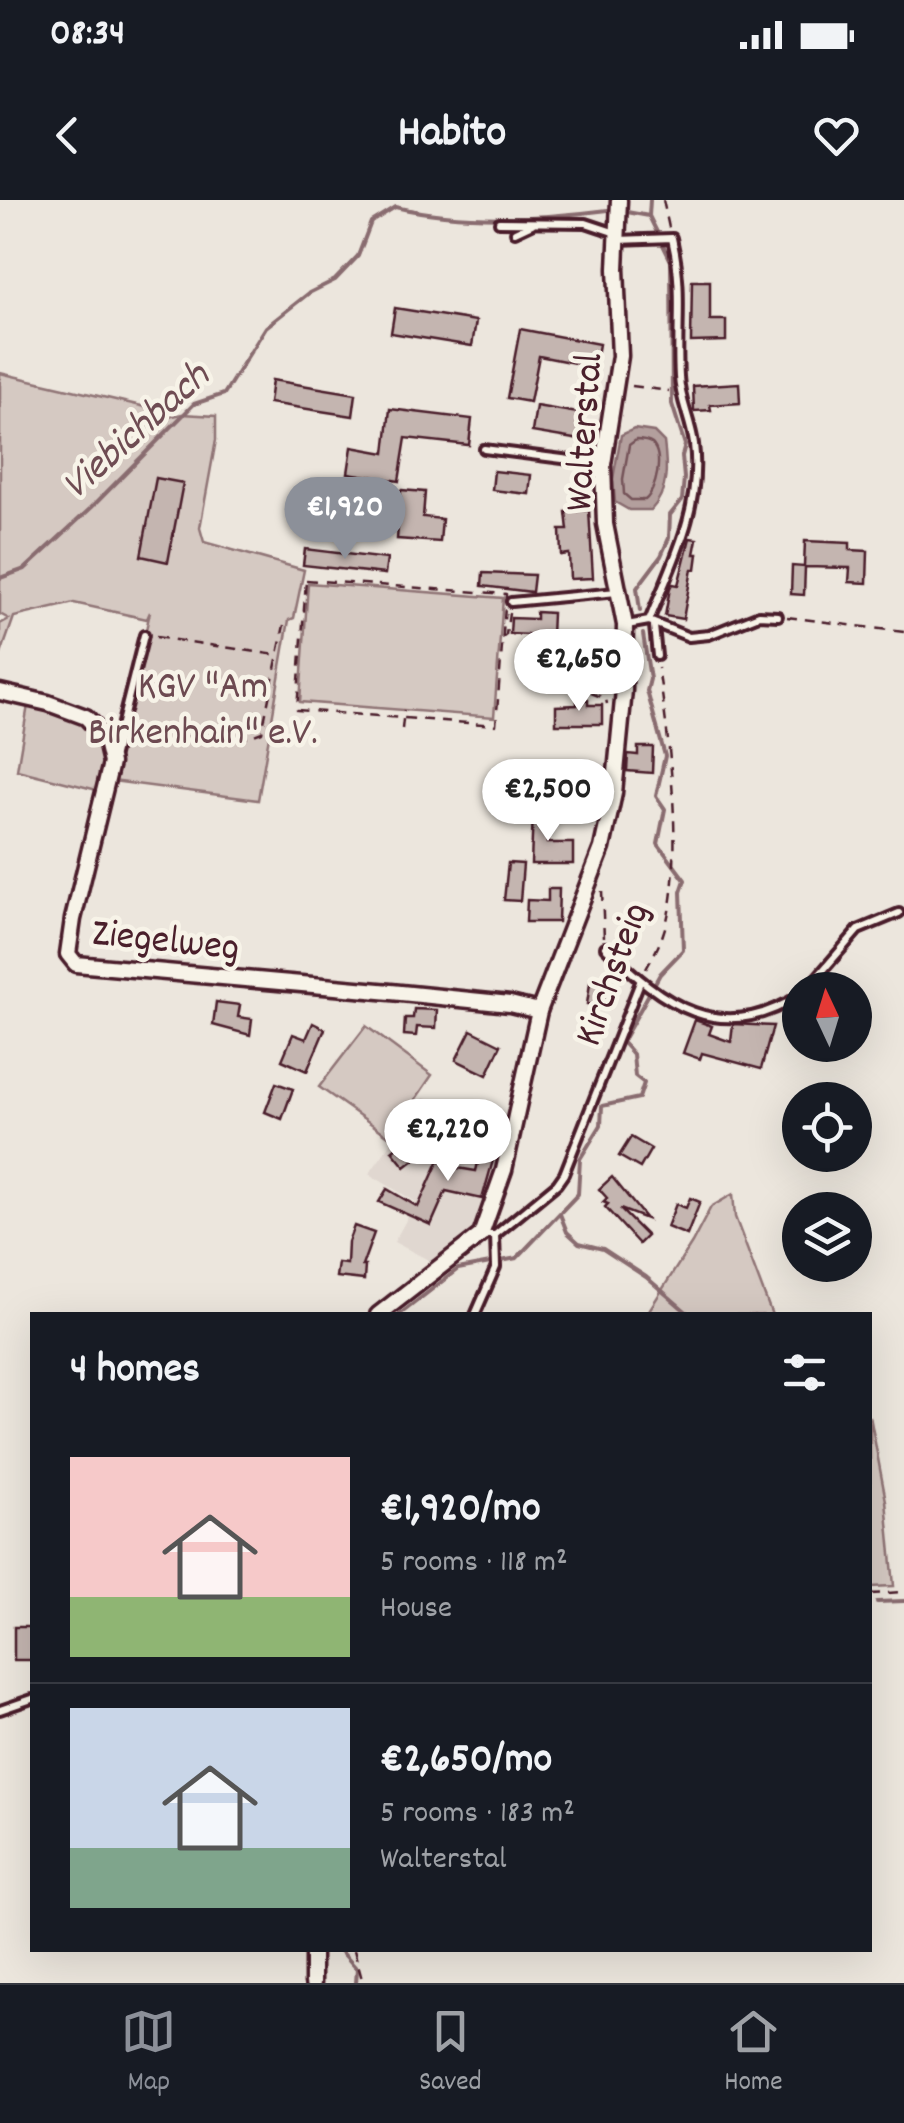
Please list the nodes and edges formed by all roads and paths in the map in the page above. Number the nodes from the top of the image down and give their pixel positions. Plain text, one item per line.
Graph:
1 (619, 200) edge
2 (663, 200) edge
3 (499, 222) dead end
4 (535, 222) junction
5 (515, 232) dead end
6 (616, 237) junction
7 (664, 239) junction
8 (616, 384) junction
9 (665, 391) dead end
10 (484, 449) dead end
11 (604, 464) junction
12 (618, 592) junction
13 (511, 602) joint
14 (778, 616) joint
15 (652, 624) junction
16 (284, 625) dead end
17 (626, 625) junction
18 (904, 632) edge
19 (144, 635) joint
20 (502, 638) junction
21 (278, 656) junction
22 (656, 656) joint
23 (0, 692) edge
24 (404, 710) dead end
25 (403, 718) junction
26 (122, 728) junction
27 (402, 730) dead end
28 (111, 763) junction
29 (595, 866) junction
30 (898, 913) dead end
31 (605, 947) joint
32 (822, 972) edge
33 (642, 983) junction
34 (782, 1003) edge
35 (539, 1010) junction
36 (512, 1135) junction
37 (424, 1148) dead end
38 (488, 1235) junction
39 (382, 1312) edge
40 (476, 1312) edge
41 (904, 1592) edge
42 (872, 1594) edge
43 (30, 1700) edge
44 (0, 1710) edge
45 (313, 1952) edge
46 (355, 1952) edge
47 (313, 1983) edge
48 (363, 1983) edge

1 - 6 street, Walterstal
2 - 7 path
3 - 4 lane
4 - 5 lane
4 - 6 lane
6 - 7 lane
6 - 8 street, Walterstal
7 - 15 lane
8 - 9 path
8 - 11 street, Walterstal
10 - 11 lane
11 - 12 street, Walterstal
12 - 13 lane
12 - 17 street, Walterstal
13 - 20 path
14 - 15 lane
14 - 18 path
15 - 17 lane
15 - 22 lane
16 - 21 path
17 - 29 street, Walterstal
19 - 21 path
19 - 26 lane
20 - 25 path
20 - 25 path
21 - 26 path
22 - 33 path, Kirchsteig
23 - 28 street
24 - 25 path
25 - 27 path
26 - 28 lane
28 - 35 street, Ziegelweg
29 - 31 path
29 - 35 street, Walterstal
30 - 32 lane
31 - 33 lane
33 - 34 lane
33 - 38 lane, Kirchsteig
35 - 36 street, Walterstal
36 - 37 path
36 - 38 street, Walterstal
38 - 39 street
38 - 40 lane
41 - 42 path
43 - 44 lane
45 - 47 street
46 - 48 path

